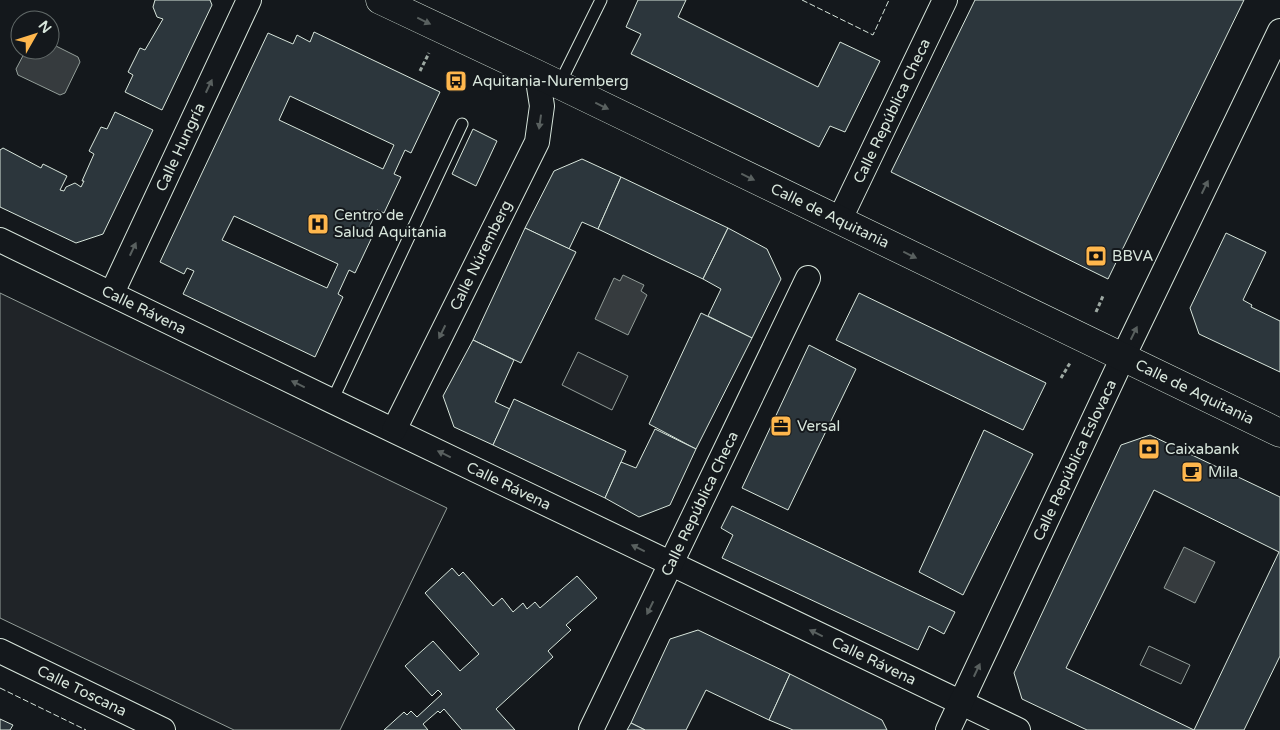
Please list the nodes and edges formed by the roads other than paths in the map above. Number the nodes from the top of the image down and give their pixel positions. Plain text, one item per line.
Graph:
1 (250, 0) edge
2 (380, 0) edge
3 (601, 0) edge
4 (944, 0) edge
5 (1280, 30) edge
6 (548, 80) junction
7 (462, 124) dead end
8 (839, 221) junction
9 (0, 240) edge
10 (808, 278) dead end
11 (112, 294) junction
12 (1123, 357) junction
13 (332, 401) junction
14 (394, 430) junction
15 (1280, 433) edge
16 (670, 564) junction
17 (0, 651) edge
18 (962, 703) junction
19 (163, 730) edge
20 (591, 730) edge
21 (948, 730) edge
22 (1018, 730) edge

11 -> 1 street, Calle Hungría
2 -> 6 street, Calle de Aquitania
3 - 6 lane
4 - 8 street, Calle República Checa
12 -> 5 street, Calle República Eslovaca
6 -> 8 street, Calle de Aquitania
6 -> 14 street, Calle Núremberg
7 - 13 lane
8 -> 12 street, Calle de Aquitania
9 - 11 street, Calle Rávena
10 - 16 street, Calle República Checa
13 -> 11 street, Calle Rávena
12 - 15 street, Calle de Aquitania
18 -> 12 street, Calle República Eslovaca
13 - 14 street, Calle Rávena
16 -> 14 street, Calle Rávena
18 -> 16 street, Calle Rávena
16 -> 20 street, Calle República Checa
17 - 19 street, Calle Toscana
18 - 21 street, Calle República Eslovaca
18 - 22 street, Calle Rávena

